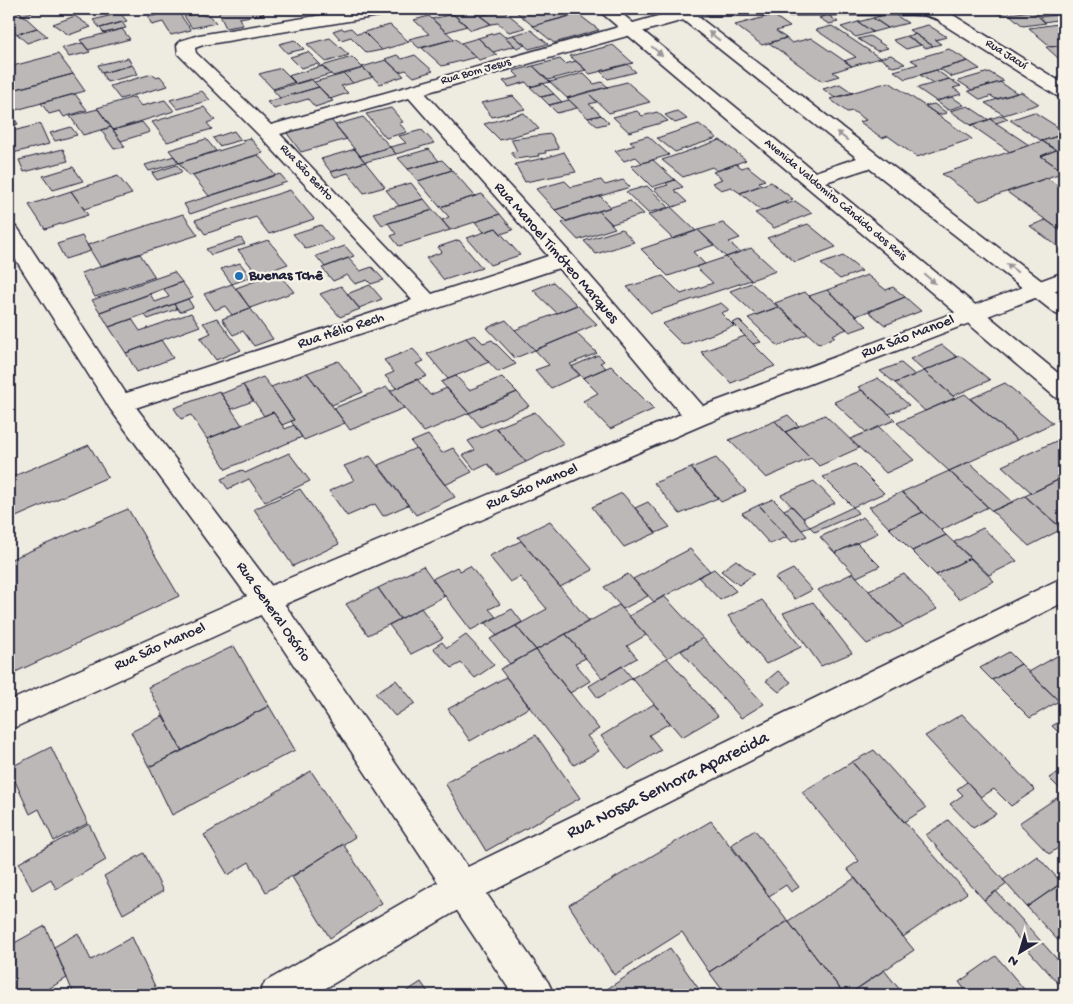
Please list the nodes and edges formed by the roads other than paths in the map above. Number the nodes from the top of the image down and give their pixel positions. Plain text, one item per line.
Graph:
1 (391, 9) edge
2 (606, 9) edge
3 (682, 11) edge
4 (947, 19) joint
5 (630, 28) junction
6 (412, 90) junction
7 (1064, 92) edge
8 (267, 132) junction
9 (873, 160) junction
10 (811, 180) junction
11 (9, 232) edge
12 (563, 260) junction
13 (1064, 279) edge
14 (1039, 288) junction
15 (428, 303) junction
16 (1064, 309) edge
17 (971, 313) junction
18 (1064, 391) edge
19 (120, 404) junction
20 (698, 417) junction
21 (1064, 588) edge
22 (266, 600) junction
23 (9, 716) edge
24 (462, 888) junction
25 (278, 995) edge
26 (535, 995) edge

1 - 8 street, Rua São Bento
2 - 5 street, Avenida Valdomiro Cândido dos Reis
3 - 4 lane
3 - 5 street, Rua Bom Jesus
9 -> 3 street
4 - 7 street, Rua Jacuí
5 - 6 street, Rua Bom Jesus
5 -> 10 street, Avenida Valdomiro Cândido dos Reis
6 - 8 street, Rua Bom Jesus
6 - 12 street, Rua Manoel Timóteo Marques
8 - 15 street, Rua São Bento
9 - 10 street
14 -> 9 street
10 -> 17 street, Avenida Valdomiro Cândido dos Reis
11 - 19 street, Rua General Osório
12 - 15 street, Rua Hélio Rech
12 - 20 street, Rua Manoel Timóteo Marques
13 - 14 street, Rua São Manoel
14 - 16 street
14 - 17 street, Rua São Manoel
15 - 19 street, Rua Hélio Rech
17 - 18 street, Avenida Valdomiro Cândido dos Reis
17 - 20 street, Rua São Manoel
19 - 22 street, Rua General Osório
20 - 22 street, Rua São Manoel
21 - 24 street, Rua Nossa Senhora Aparecida
22 - 23 street, Rua São Manoel
22 - 24 street, Rua General Osório
24 - 25 street, Rua Nossa Senhora Aparecida
24 - 26 street, Rua General Osório

